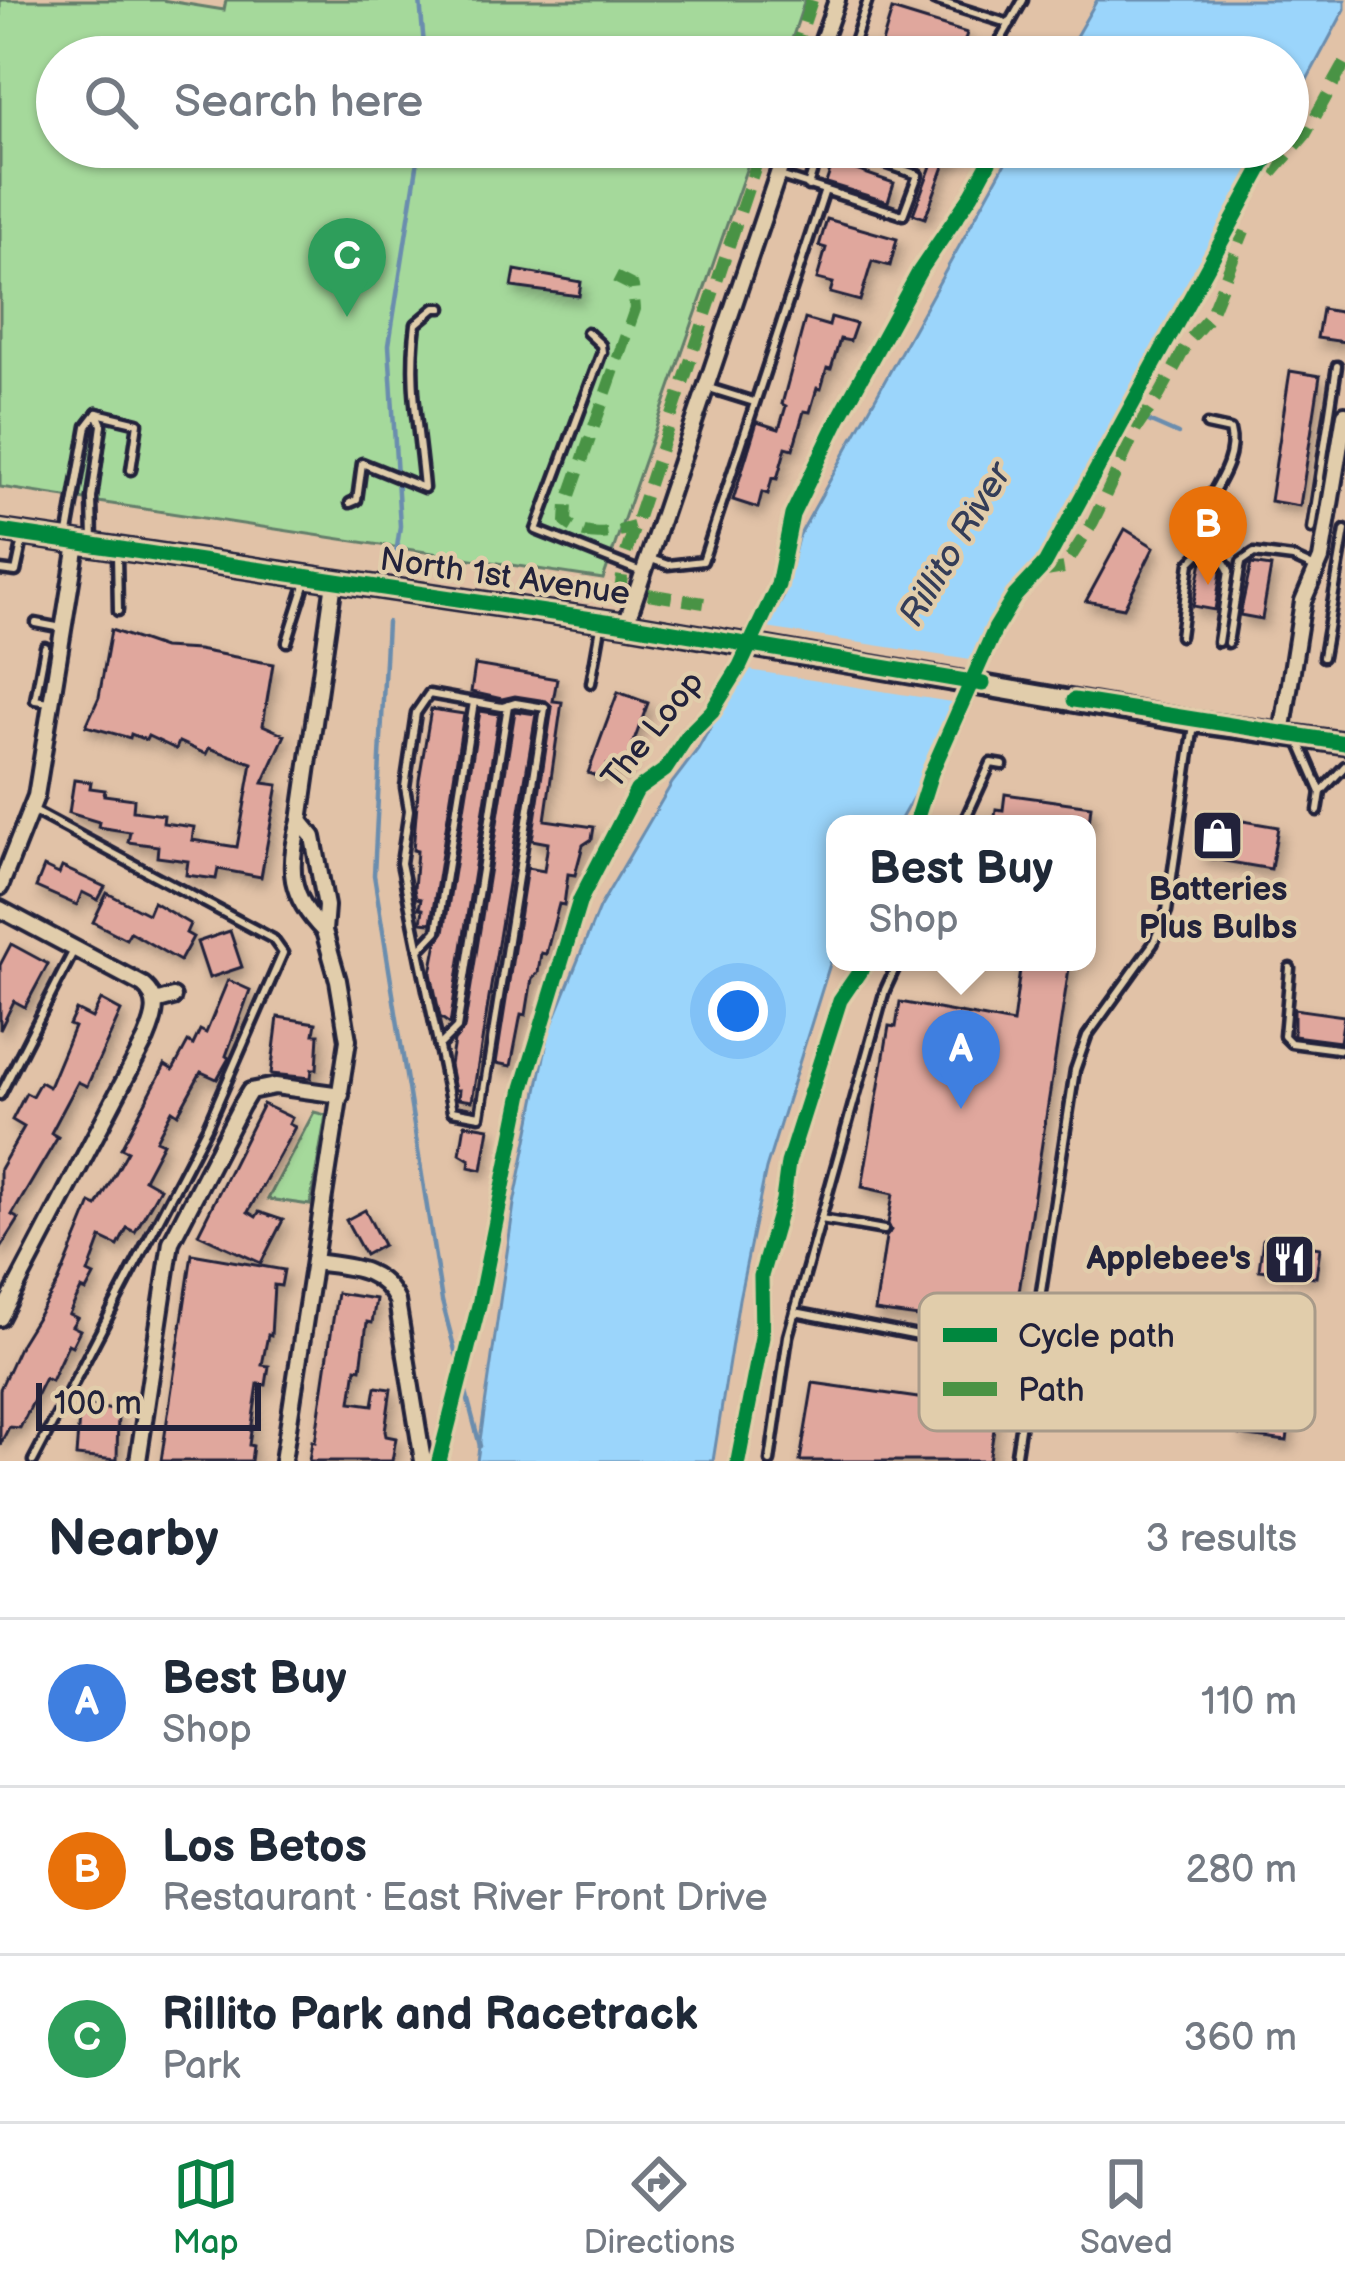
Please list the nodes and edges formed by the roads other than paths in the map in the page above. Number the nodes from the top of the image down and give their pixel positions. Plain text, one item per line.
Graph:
1 (836, 0) edge
2 (868, 0) edge
3 (934, 0) edge
4 (1023, 0) edge
5 (1010, 24) junction
6 (824, 36) edge
7 (856, 36) edge
8 (1003, 36) edge
9 (780, 168) edge
10 (814, 168) edge
11 (898, 168) edge
12 (777, 175) junction
13 (808, 186) junction
14 (824, 193) junction
15 (442, 308) dead end
16 (587, 332) dead end
17 (1337, 366) dead end
18 (706, 387) junction
19 (754, 403) junction
20 (97, 413) junction
21 (1345, 414) edge
22 (1207, 425) dead end
23 (131, 470) dead end
24 (350, 503) dead end
25 (1202, 512) dead end
26 (1312, 529) dead end
27 (1345, 530) edge
28 (0, 531) edge
29 (23, 535) junction
30 (79, 544) junction
31 (117, 550) junction
32 (645, 566) junction
33 (1317, 569) junction
34 (0, 570) edge
35 (307, 578) junction
36 (334, 582) junction
37 (118, 611) dead end
38 (602, 621) junction
39 (36, 623) dead end
40 (626, 624) junction
41 (64, 628) junction
42 (1180, 636) dead end
43 (287, 642) dead end
44 (1218, 642) dead end
45 (1228, 643) dead end
46 (44, 646) dead end
47 (1324, 657) dead end
48 (592, 682) dead end
49 (52, 702) junction
50 (474, 702) junction
51 (508, 705) junction
52 (1194, 722) junction
53 (1289, 735) junction
54 (1340, 744) edge
55 (1003, 765) dead end
56 (1345, 766) edge
57 (1321, 792) junction
58 (32, 810) junction
59 (1318, 811) dead end
60 (967, 815) edge
61 (300, 820) junction
62 (0, 887) edge
63 (0, 909) edge
64 (324, 932) junction
65 (75, 948) junction
66 (419, 950) junction
67 (1290, 968) dead end
68 (894, 971) edge
69 (173, 997) dead end
70 (154, 1000) junction
71 (439, 1046) junction
72 (1345, 1050) edge
73 (0, 1095) edge
74 (340, 1095) junction
75 (821, 1219) junction
76 (884, 1230) dead end
77 (314, 1262) junction
78 (1041, 1293) edge
79 (795, 1312) junction
80 (0, 1318) edge
81 (919, 1336) edge
82 (1020, 1431) edge
83 (33, 1461) edge
84 (138, 1461) edge
85 (284, 1461) edge
86 (423, 1461) edge
87 (770, 1461) edge
88 (1015, 1461) edge

1 - 6 street
2 - 7 lane
3 - 5 lane
4 - 5 lane
5 - 8 lane
9 - 12 street
10 - 13 lane
11 - 14 lane
12 - 13 lane
12 - 18 street
13 - 14 lane
14 - 19 lane
15 - 24 lane
16 - 32 lane
17 - 26 lane
18 - 19 lane
18 - 32 street
19 - 32 lane
20 - 23 lane
20 - 30 lane
20 - 30 lane
21 - 33 street
22 - 25 lane
27 - 47 lane
28 - 29 main road, North 1st Avenue
29 - 30 main road, North 1st Avenue
29 - 34 lane
30 - 31 main road, North 1st Avenue
30 - 41 street
31 - 35 main road, North 1st Avenue
31 - 37 lane
32 - 40 street
33 - 45 lane
33 - 53 street
35 - 36 main road, North 1st Avenue
35 - 43 lane
36 - 38 main road, North 1st Avenue
36 - 61 street
38 - 40 main road, North 1st Avenue
38 - 48 lane
39 - 41 lane
40 - 52 main road, North 1st Avenue
41 - 49 street
42 - 44 lane
46 - 49 lane
49 - 58 street
50 - 51 lane
50 - 66 lane
50 - 66 lane
51 - 71 lane
51 - 71 lane
52 - 53 main road, North 1st Avenue
52 - 78 lane
53 - 54 main road, North 1st Avenue
53 - 57 lane
55 - 60 lane
56 - 57 lane
57 - 59 lane
58 - 62 street
58 - 83 lane
61 - 64 street
61 - 64 street
63 - 65 street
64 - 74 street
65 - 70 street
65 - 73 lane
66 - 71 lane
67 - 72 lane
68 - 75 lane
69 - 70 street
70 - 80 street
74 - 77 street
74 - 84 street
75 - 76 lane
75 - 79 lane
77 - 85 street
77 - 86 street
79 - 81 lane
79 - 87 lane
82 - 88 lane

